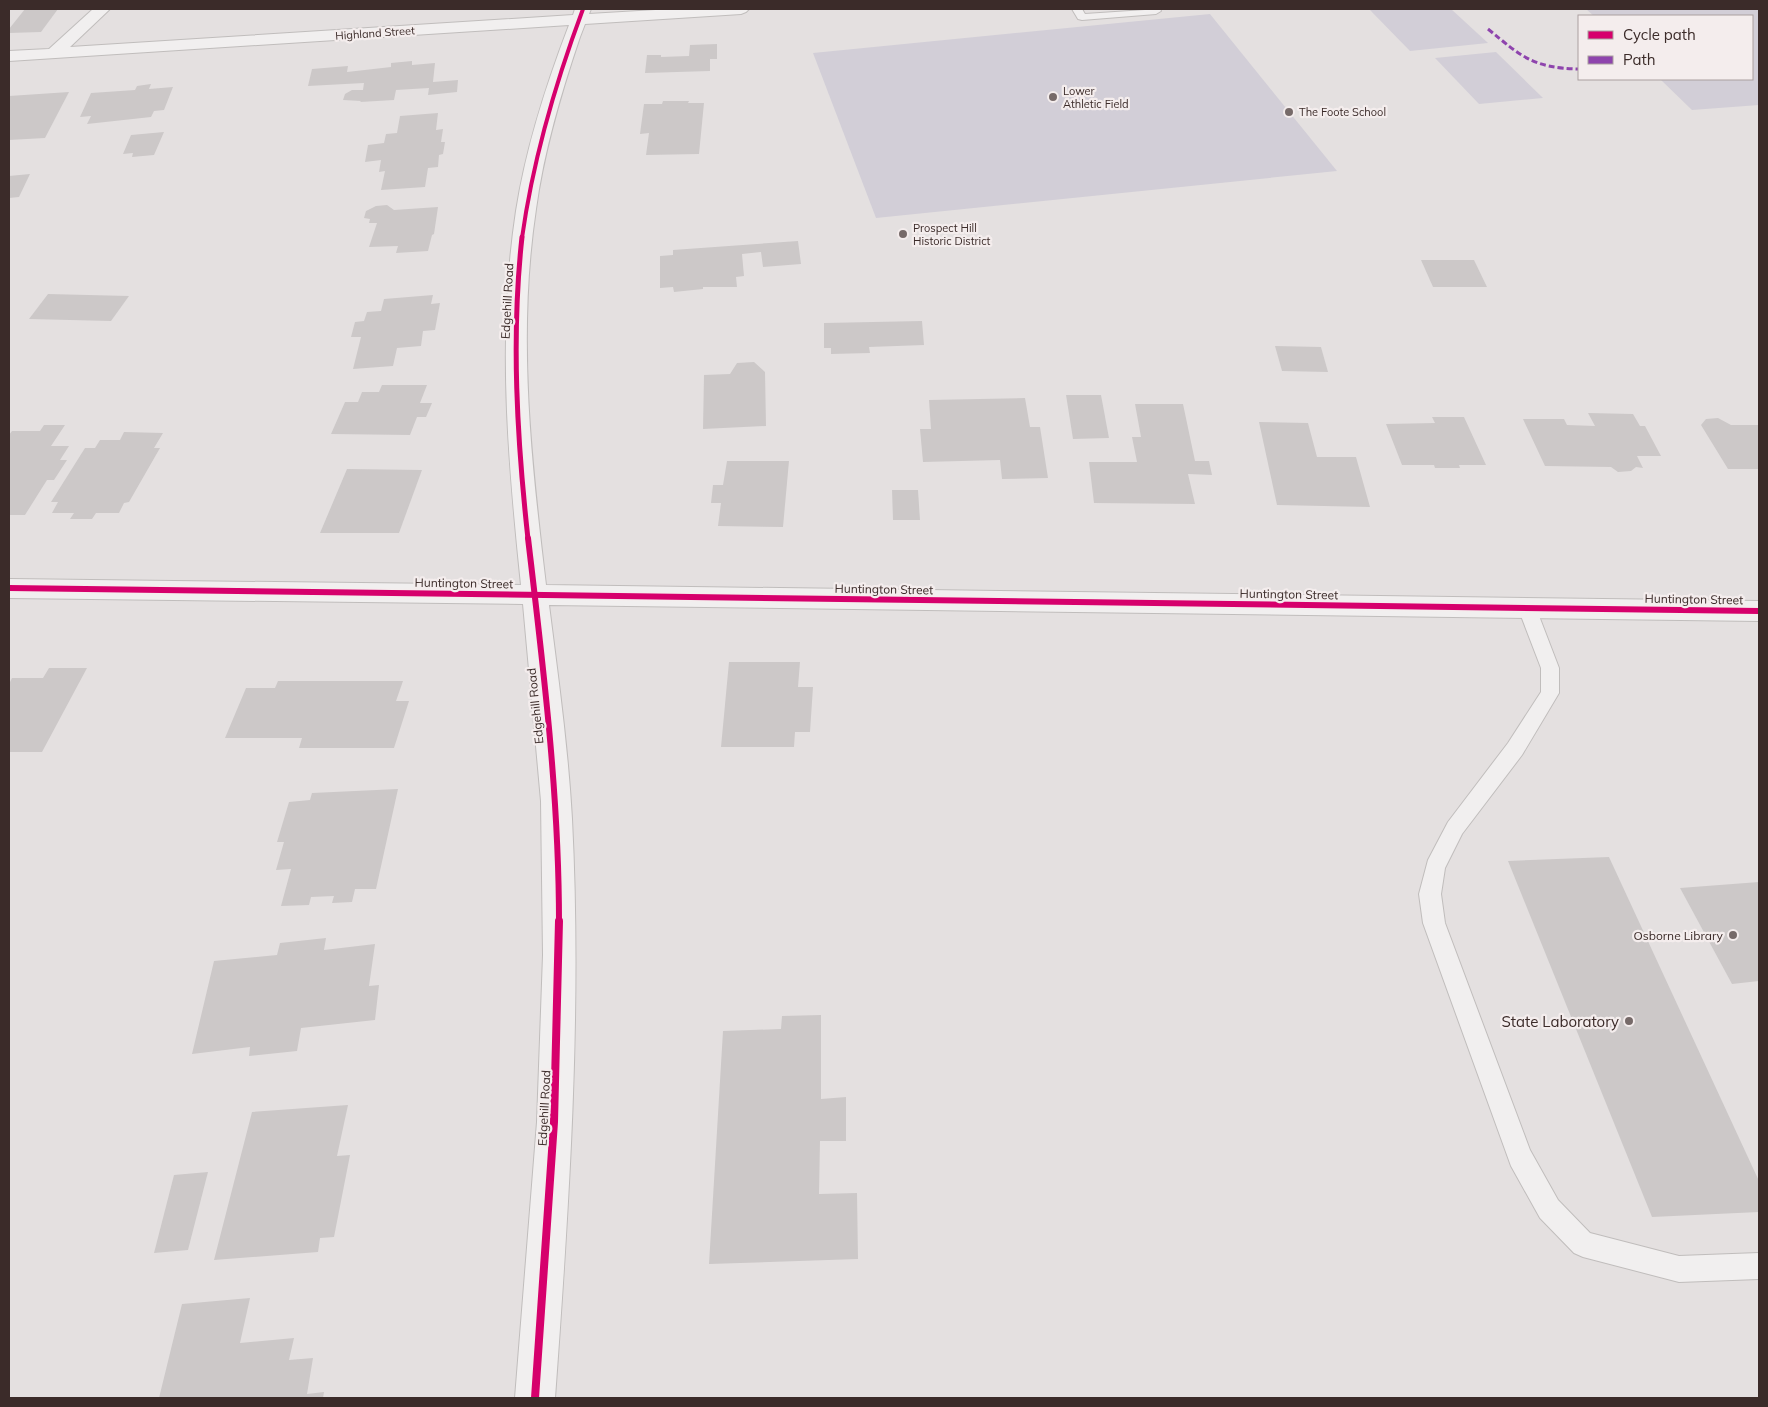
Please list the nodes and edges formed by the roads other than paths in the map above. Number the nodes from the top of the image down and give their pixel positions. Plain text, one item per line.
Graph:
1 (102, 9) edge
2 (741, 9) edge
3 (1077, 9) edge
4 (1155, 9) edge
5 (581, 14) edge
6 (54, 53) junction
7 (9, 56) edge
8 (9, 588) edge
9 (533, 595) junction
10 (1527, 608) junction
11 (1759, 611) edge
12 (1759, 1266) edge
13 (535, 1398) edge

1 - 6 street
2 - 5 street, Highland Street
3 - 4 lane
5 - 6 street, Highland Street
5 - 9 street, Edgehill Road
6 - 7 street, Highland Street
8 - 9 street, Huntington Street
9 - 10 street, Huntington Street
9 - 13 street, Edgehill Road
10 - 11 street, Huntington Street
10 - 12 lane

